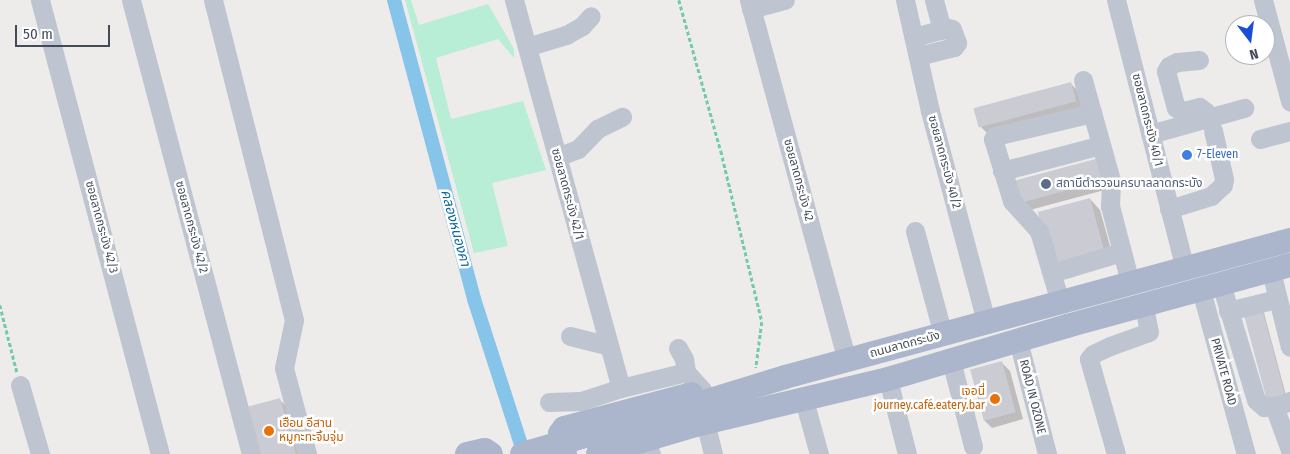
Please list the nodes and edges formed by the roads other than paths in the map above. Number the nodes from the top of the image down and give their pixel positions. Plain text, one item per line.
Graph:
1 (40, 0) edge
2 (131, 0) edge
3 (213, 0) edge
4 (514, 0) edge
5 (785, 0) edge
6 (905, 0) edge
7 (934, 0) edge
8 (1116, 0) edge
9 (1263, 0) edge
10 (750, 4) edge
11 (591, 16) dead end
12 (942, 30) junction
13 (914, 37) junction
14 (527, 47) junction
15 (919, 56) junction
16 (1199, 60) dead end
17 (1083, 80) dead end
18 (1290, 101) edge
19 (1244, 108) dead end
20 (1092, 113) junction
21 (622, 117) dead end
22 (1210, 124) junction
23 (1290, 131) edge
24 (1150, 134) junction
25 (1260, 139) dead end
26 (1101, 145) junction
27 (557, 158) junction
28 (1002, 171) junction
29 (1170, 210) junction
30 (915, 231) dead end
31 (1290, 240) edge
32 (1121, 252) junction
33 (1281, 268) edge
34 (1185, 269) junction
35 (1052, 273) junction
36 (1130, 282) junction
37 (1211, 287) junction
38 (1277, 299) junction
39 (1060, 302) junction
40 (1144, 306) junction
41 (1228, 312) junction
42 (986, 322) junction
43 (1067, 326) junction
44 (943, 335) junction
45 (570, 336) dead end
46 (1018, 340) junction
47 (608, 345) junction
48 (1290, 347) edge
49 (678, 348) dead end
50 (847, 360) junction
51 (951, 360) junction
52 (686, 372) junction
53 (785, 376) junction
54 (888, 379) junction
55 (20, 385) road end
56 (621, 388) junction
57 (549, 402) dead end
58 (798, 402) junction
59 (1282, 403) edge
60 (702, 422) edge
61 (973, 446) dead end
62 (1290, 450) edge
63 (648, 453) edge
64 (40, 454) edge
65 (160, 454) edge
66 (251, 454) edge
67 (307, 454) edge
68 (467, 454) edge
69 (491, 454) edge
70 (522, 454) edge
71 (565, 454) edge
72 (598, 454) edge
73 (819, 454) edge
74 (907, 454) edge
75 (1047, 454) edge
76 (1116, 454) edge
77 (1246, 454) edge

1 - 65 street, ซอยลาดกระบัง 42/3
2 - 66 street, ซอยลาดกระบัง 42/2
3 - 67 street
4 - 14 street, ซอยลาดกระบัง 42/1
5 - 10 street
6 - 13 street, ซอยลาดกระบัง 40/2
7 - 12 street
8 - 24 street, ซอยลาดกระบัง 40/1
9 - 18 street
10 - 50 street, ซอยลาดกระบัง 42
11 - 14 street
12 - 13 street
12 - 15 street
13 - 15 street, ซอยลาดกระบัง 40/2
14 - 27 street, ซอยลาดกระบัง 42/1
15 - 42 street, ซอยลาดกระบัง 40/2
16 - 22 street
17 - 20 street
19 - 22 street
20 - 26 street
20 - 28 street
21 - 27 street
22 - 24 street
22 - 29 street
23 - 25 street
24 - 29 street, ซอยลาดกระบัง 40/1
26 - 28 street
26 - 32 street
27 - 47 street, ซอยลาดกระบัง 42/1
28 - 35 street
29 - 34 street, ซอยลาดกระบัง 40/1
30 - 44 street
31 - 34 main road, ถนนลาดกระบัง
32 - 35 street
32 - 36 street
33 - 37 main road, ถนนลาดกระบัง
33 - 38 street
34 - 36 main road, ถนนลาดกระบัง
35 - 39 street
36 - 39 main road, ถนนลาดกระบัง
37 - 40 main road, ถนนลาดกระบัง
37 - 41 street
37 - 77 street, PRIVATE ROAD
38 - 41 street
38 - 48 street
39 - 42 main road, ถนนลาดกระบัง
39 - 43 main road
40 - 43 main road, ถนนลาดกระบัง
40 - 76 street
41 - 59 street
42 - 44 main road, ถนนลาดกระบัง
43 - 46 main road, ถนนลาดกระบัง
44 - 50 main road, ถนนลาดกระบัง
45 - 47 street
46 - 51 main road, ถนนลาดกระบัง
46 - 75 street, ROAD IN OZONE
47 - 56 street, ซอยลาดกระบัง 42/1
49 - 52 street
50 - 53 main road, ถนนลาดกระบัง
51 - 54 main road, ถนนลาดกระบัง
51 - 61 street
52 - 56 street
52 - 60 street
53 - 60 main road, ถนนลาดกระบัง
53 - 60 main road
54 - 58 main road, ถนนลาดกระบัง
54 - 74 street
55 - 64 street
56 - 57 street
58 - 60 main road, ถนนลาดกระบัง
58 - 73 street
59 - 62 street
60 - 63 main road
60 - 70 main road, ถนนลาดกระบัง, bridge
60 - 71 main road
60 - 72 main road, ถนนลาดกระบัง
68 - 69 main road

